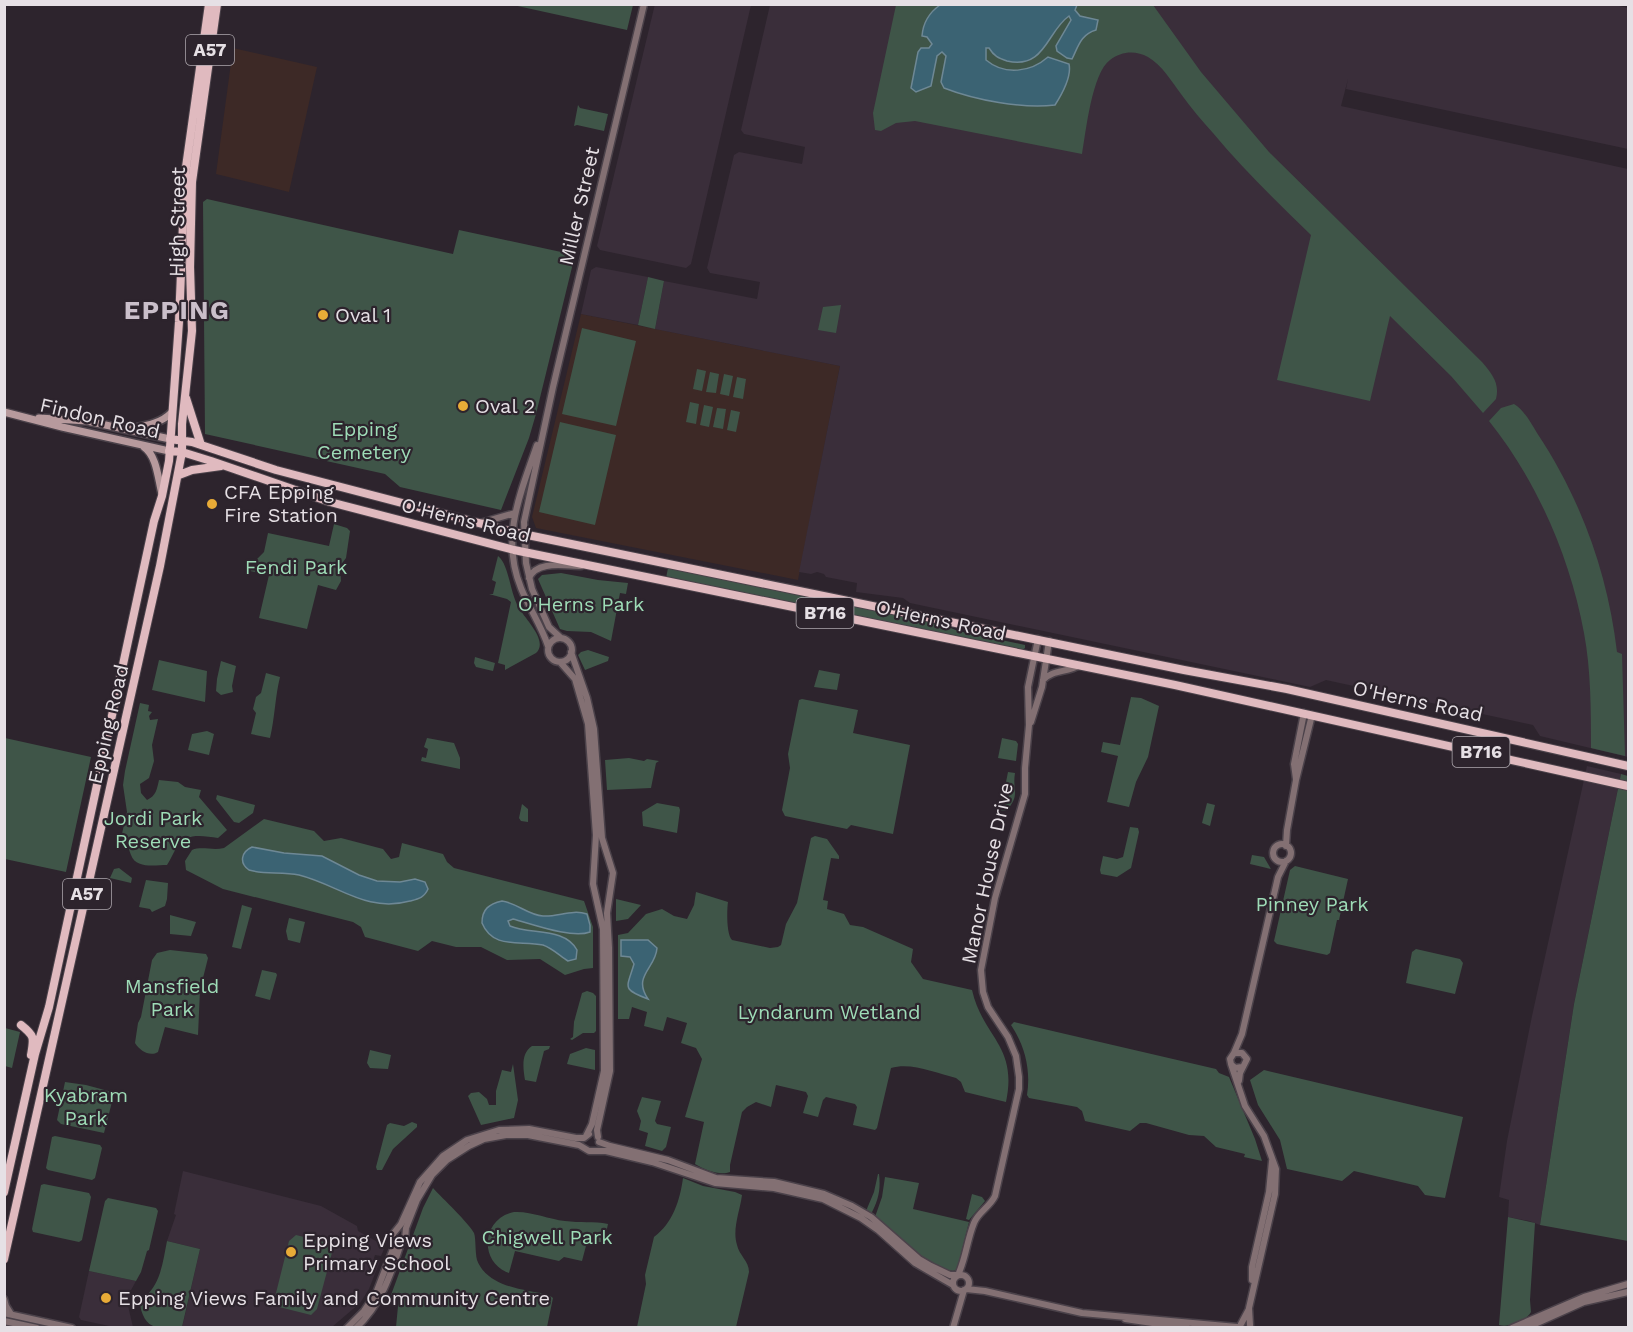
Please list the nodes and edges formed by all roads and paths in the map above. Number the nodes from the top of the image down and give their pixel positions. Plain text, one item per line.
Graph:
1 (209, 4) edge
2 (217, 4) edge
3 (644, 4) edge
4 (185, 395) junction
5 (4, 412) edge
6 (172, 412) junction
7 (547, 416) junction
8 (24, 417) junction
9 (126, 429) junction
10 (170, 439) junction
11 (182, 441) junction
12 (142, 445) junction
13 (201, 445) junction
14 (169, 451) junction
15 (182, 452) junction
16 (226, 466) junction
17 (179, 475) junction
18 (162, 496) junction
19 (515, 513) junction
20 (479, 524) junction
21 (513, 532) junction
22 (523, 534) junction
23 (513, 550) junction
24 (525, 552) junction
25 (591, 566) junction
26 (529, 578) junction
27 (561, 638) junction
28 (1038, 639) junction
29 (1049, 641) junction
30 (548, 646) junction
31 (571, 652) junction
32 (1023, 654) junction
33 (1034, 656) junction
34 (1046, 658) junction
35 (560, 662) junction
36 (1079, 665) junction
37 (1030, 674) junction
38 (1043, 680) junction
39 (1308, 714) junction
40 (1029, 725) junction
41 (593, 746) junction
42 (1629, 766) edge
43 (1629, 786) edge
44 (597, 804) junction
45 (1283, 846) junction
46 (1276, 860) junction
47 (1286, 861) junction
48 (1278, 877) junction
49 (595, 900) junction
50 (607, 903) junction
51 (606, 929) junction
52 (21, 1024) dead end
53 (1242, 1034) junction
54 (1234, 1053) junction
55 (1244, 1055) junction
56 (1231, 1064) junction
57 (1242, 1067) junction
58 (1239, 1083) junction
59 (24, 1107) junction
60 (599, 1108) junction
61 (519, 1131) junction
62 (585, 1137) junction
63 (598, 1140) junction
64 (585, 1149) junction
65 (594, 1150) junction
66 (680, 1167) junction
67 (433, 1170) junction
68 (4, 1192) edge
69 (870, 1220) junction
70 (397, 1230) junction
71 (405, 1233) junction
72 (393, 1240) junction
73 (401, 1243) junction
74 (4, 1259) edge
75 (966, 1259) junction
76 (958, 1275) junction
77 (968, 1279) junction
78 (1629, 1284) edge
79 (954, 1286) junction
80 (965, 1289) junction
81 (985, 1291) junction
82 (1629, 1292) edge
83 (4, 1299) edge
84 (1249, 1308) junction
85 (957, 1310) junction
86 (8, 1314) edge
87 (1538, 1319) junction
88 (4, 1321) edge
89 (1167, 1322) junction
90 (1238, 1326) edge
91 (1251, 1326) edge
92 (1526, 1326) edge
93 (70, 1327) edge
94 (38, 1328) edge
95 (347, 1328) edge
96 (356, 1328) edge
97 (953, 1328) edge
98 (1187, 1328) edge
99 (1512, 1328) edge

1 - 6 main road, High Street
2 - 4 main road, High Street / A57
3 - 7 street, Miller Street
4 - 11 main road, High Street / A57
4 - 13 main road
5 - 8 main road, Findon Road
6 - 9 main road
6 - 10 main road, High Street
7 - 19 street, Miller Street
7 - 22 street, Miller Street
8 - 9 main road, Findon Road
8 - 12 main road, Findon Road
9 - 10 main road, Findon Road
10 - 11 main road, O'Herns Road
10 - 14 main road, Epping Road
11 - 13 main road, O'Herns Road / B716
11 - 15 main road, Epping Road / A57
12 - 14 main road, Findon Road
12 - 18 main road
13 - 20 main road, O'Herns Road / B716
14 - 15 main road, O'Herns Road
14 - 18 main road, Epping Road
15 - 16 main road, O'Herns Road / B716
15 - 17 main road, Epping Road / A57
16 - 17 main road
16 - 23 main road, O'Herns Road / B716
17 - 74 main road, Epping Road / A57
18 - 59 main road, Epping Road
19 - 20 street
19 - 21 street, Miller Street
20 - 21 main road, O'Herns Road / B716
21 - 22 main road, O'Herns Road / B716
21 - 23 street, Miller Street
22 - 24 street, Miller Street
22 - 28 main road, O'Herns Road / B716
23 - 24 main road, O'Herns Road / B716
23 - 30 street, Miller Street
24 - 25 main road, O'Herns Road / B716
24 - 26 street, Miller Street
25 - 26 street
25 - 32 main road, O'Herns Road / B716
26 - 27 street, Miller Street
27 - 30 street
27 - 31 street
28 - 29 main road, O'Herns Road / B716
28 - 33 street, Manor House Drive
29 - 34 street, Manor House Drive
29 - 42 main road, O'Herns Road / B716
30 - 35 street
31 - 35 street
31 - 41 street
32 - 33 main road, O'Herns Road / B716
32 - 37 street
33 - 34 main road, O'Herns Road / B716
33 - 37 street, Manor House Drive
34 - 36 main road, O'Herns Road / B716
34 - 38 street, Manor House Drive
35 - 41 street
36 - 38 street
36 - 39 main road, O'Herns Road / B716
37 - 40 street, Manor House Drive
38 - 40 street, Manor House Drive
39 - 43 main road, O'Herns Road / B716
39 - 45 street
40 - 75 street, Manor House Drive
41 - 44 street
44 - 49 street
44 - 50 street
45 - 46 street
45 - 47 street
46 - 47 street
46 - 48 street
47 - 48 street
48 - 53 street
49 - 50 street
49 - 51 street
50 - 51 street
51 - 60 street
52 - 59 main road
53 - 54 street
53 - 55 street
54 - 55 street
54 - 56 street
55 - 57 street
56 - 57 street
56 - 58 street
57 - 58 street
58 - 84 street
59 - 68 main road, Epping Road
60 - 62 street
60 - 63 street
61 - 62 street
61 - 64 street
61 - 67 street
62 - 63 street
62 - 64 street
63 - 65 street
63 - 66 street
64 - 65 street
65 - 66 street
66 - 69 street
67 - 70 street
67 - 71 street
69 - 76 street
69 - 79 street
70 - 71 street
70 - 72 street
71 - 73 street
72 - 73 street
72 - 95 street
73 - 96 street
75 - 76 street, Manor House Drive
75 - 77 street, Manor House Drive
76 - 77 street
76 - 79 street
77 - 80 street
77 - 81 street
78 - 87 street
79 - 80 street
79 - 85 street
80 - 81 street
80 - 85 street
81 - 89 street
82 - 87 street
83 - 86 street
84 - 90 street
84 - 91 street
85 - 97 street
86 - 93 street
87 - 92 street
88 - 94 street
89 - 90 street
89 - 98 street
90 - 91 street
92 - 99 street

